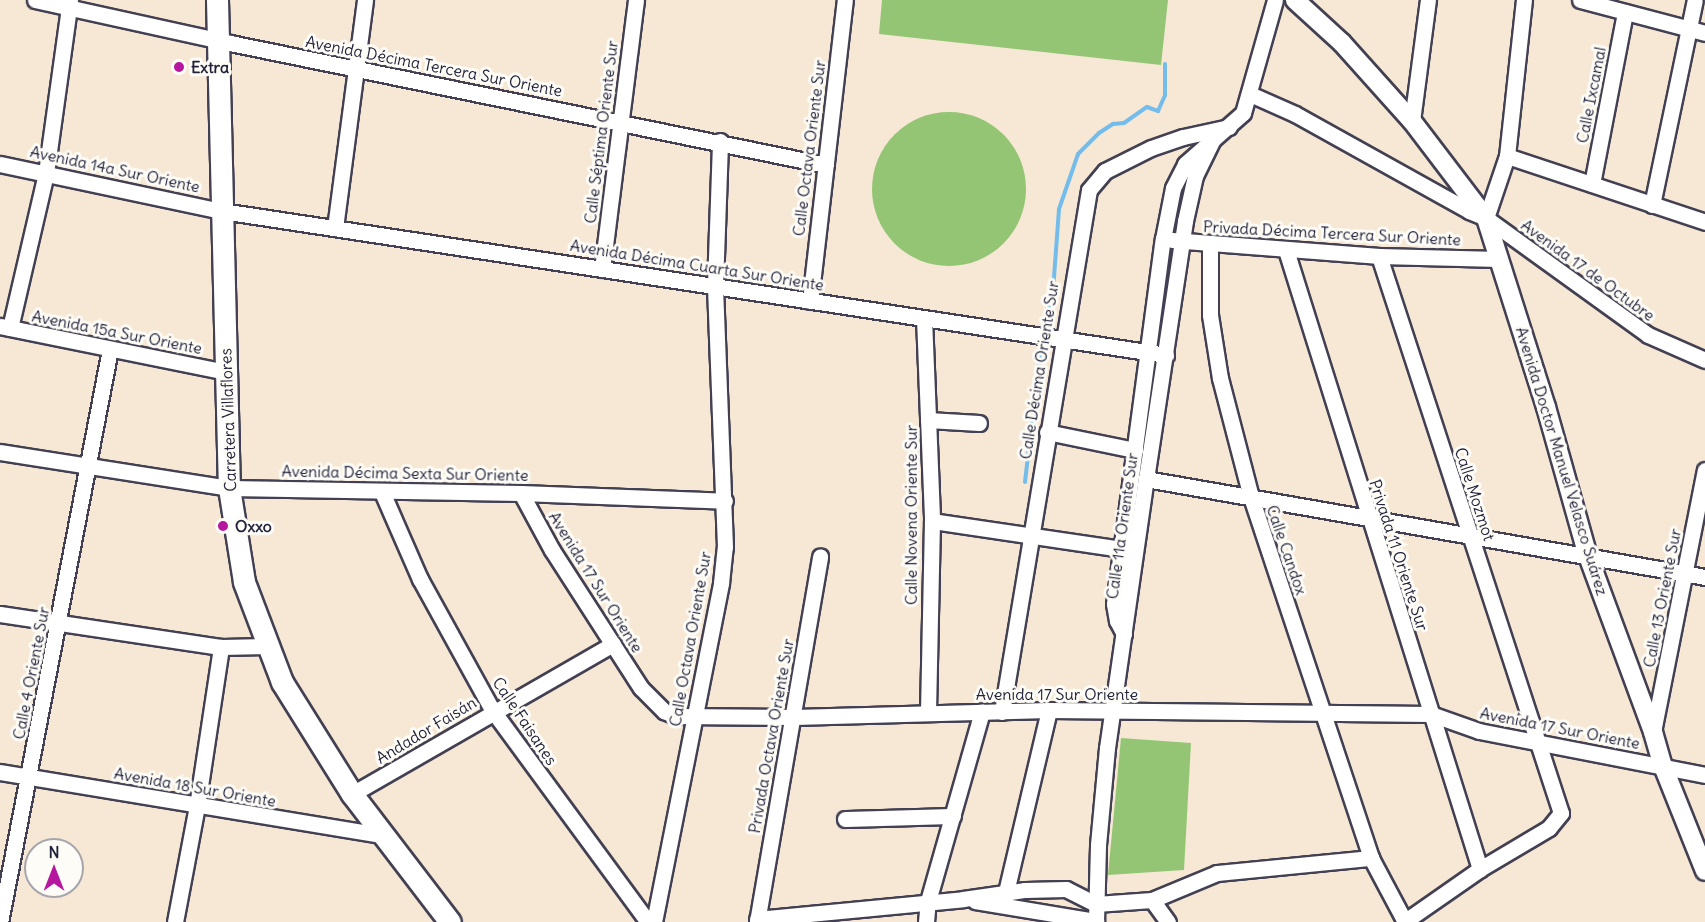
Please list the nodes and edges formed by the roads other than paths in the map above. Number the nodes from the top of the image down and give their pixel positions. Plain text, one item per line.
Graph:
1 (35, 0) edge
2 (217, 0) edge
3 (365, 0) edge
4 (636, 0) edge
5 (844, 0) edge
6 (1275, 0) edge
7 (1295, 0) edge
8 (1428, 0) edge
9 (1524, 0) edge
10 (1580, 0) edge
11 (1695, 0) edge
12 (70, 3) edge
13 (1625, 12) junction
14 (1689, 29) junction
15 (1705, 33) edge
16 (218, 40) junction
17 (356, 69) junction
18 (1250, 94) junction
19 (619, 121) junction
20 (1412, 121) junction
21 (1229, 127) junction
22 (720, 141) junction
23 (1212, 141) junction
24 (1507, 156) junction
25 (0, 164) edge
26 (826, 165) junction
27 (45, 173) junction
28 (1592, 184) junction
29 (1652, 205) junction
30 (222, 210) junction
31 (1167, 218) junction
32 (1486, 218) junction
33 (1185, 220) junction
34 (1705, 222) edge
35 (335, 228) junction
36 (1163, 239) junction
37 (1182, 241) junction
38 (1210, 245) junction
39 (1286, 250) junction
40 (1379, 256) junction
41 (1499, 259) junction
42 (602, 269) junction
43 (716, 286) junction
44 (810, 301) junction
45 (924, 318) junction
46 (5, 327) edge
47 (1063, 340) junction
48 (110, 349) junction
49 (1148, 352) junction
50 (1166, 356) junction
51 (1705, 360) edge
52 (227, 372) junction
53 (928, 420) junction
54 (979, 423) dead end
55 (1047, 432) junction
56 (1135, 450) junction
57 (0, 452) edge
58 (87, 466) junction
59 (1705, 470) edge
60 (1146, 479) junction
61 (229, 488) junction
62 (382, 492) junction
63 (521, 493) junction
64 (1251, 497) junction
65 (725, 501) junction
66 (1368, 518) junction
67 (932, 521) junction
68 (1030, 535) junction
69 (1469, 536) junction
70 (1121, 549) junction
71 (820, 556) dead end
72 (1588, 556) junction
73 (1685, 574) junction
74 (1705, 577) edge
75 (0, 614) edge
76 (59, 623) junction
77 (1124, 634) junction
78 (613, 644) junction
79 (267, 646) junction
80 (221, 647) junction
81 (1049, 710) junction
82 (493, 711) junction
83 (1113, 711) junction
84 (928, 712) junction
85 (982, 712) junction
86 (1002, 712) junction
87 (1323, 713) junction
88 (1431, 714) junction
89 (794, 717) junction
90 (696, 718) junction
91 (1653, 732) junction
92 (1538, 742) junction
93 (1663, 766) junction
94 (0, 772) edge
95 (1705, 775) edge
96 (30, 777) junction
97 (352, 794) junction
98 (197, 806) junction
99 (952, 816) junction
100 (844, 819) dead end
101 (385, 836) junction
102 (1371, 858) junction
103 (1480, 869) junction
104 (1705, 871) edge
105 (1006, 892) junction
106 (963, 899) junction
107 (1152, 900) junction
108 (928, 901) junction
109 (1096, 904) junction
110 (757, 921) edge
111 (0, 922) edge
112 (175, 922) edge
113 (450, 922) edge
114 (648, 922) edge
115 (654, 922) edge
116 (926, 922) edge
117 (1096, 922) edge
118 (1168, 922) edge
119 (1405, 922) edge

1 - 12 street, Avenida Décima Tercera Sur Oriente
2 - 16 main road, Carretera Villaflores
3 - 17 street
4 - 19 street, Calle Séptima Oriente Sur
5 - 26 street, Calle Octava Oriente Sur
6 - 18 street, Calle 11a Oriente Sur
7 - 20 street, Avenida Doctor Manuel Velasco Suárez
8 - 20 street
9 - 24 street
10 - 13 street
11 - 14 street
12 - 16 street, Avenida Décima Tercera Sur Oriente
12 - 27 street
13 - 14 street
13 - 28 street, Calle Ixcamal
14 - 15 street
14 - 29 street
16 - 17 street, Avenida Décima Tercera Sur Oriente
16 - 30 main road, Carretera Villaflores
17 - 19 street, Avenida Décima Tercera Sur Oriente
17 - 35 street
18 - 21 street, Calle 11a Oriente Sur
18 - 32 street
19 - 22 street, Avenida Décima Tercera Sur Oriente
19 - 42 street, Calle Séptima Oriente Sur
20 - 32 street, Avenida Doctor Manuel Velasco Suárez
21 - 23 street, Calle 11a Oriente Sur
21 - 47 street, Calle Décima Oriente Sur
22 - 26 street, Avenida Décima Tercera Sur Oriente
22 - 43 street
23 - 31 street, Calle 11a Oriente Sur
23 - 33 street, Calle 11a Oriente Sur
24 - 28 street
24 - 32 street
25 - 27 street, Avenida 14a Sur Oriente
26 - 44 street, Calle Octava Oriente Sur
27 - 30 street, Avenida 14a Sur Oriente
27 - 46 street
28 - 29 street
29 - 34 street
30 - 35 street, Avenida Décima Cuarta Sur Oriente
30 - 52 main road, Carretera Villaflores
31 - 33 street
31 - 36 street, Calle 11a Oriente Sur
32 - 41 street, Avenida Doctor Manuel Velasco Suárez
32 - 51 street, Avenida 17 de Octubre
33 - 37 street, Calle 11a Oriente Sur
35 - 42 street, Avenida Décima Cuarta Sur Oriente
36 - 37 street, Privada Décima Tercera Sur Oriente
36 - 49 street, Calle 11a Oriente Sur
37 - 38 street, Privada Décima Tercera Sur Oriente
37 - 50 street, Calle 11a Oriente Sur
38 - 39 street, Privada Décima Tercera Sur Oriente
38 - 64 street, Calle Candox
39 - 40 street, Privada Décima Tercera Sur Oriente
39 - 66 street, Privada 11 Oriente Sur
40 - 41 street, Privada Décima Tercera Sur Oriente
40 - 69 street, Calle Mozmot
41 - 72 street, Avenida Doctor Manuel Velasco Suárez
42 - 43 street, Avenida Décima Cuarta Sur Oriente
43 - 44 street, Avenida Décima Cuarta Sur Oriente
43 - 65 street, Calle Octava Oriente Sur
44 - 45 street, Avenida Décima Cuarta Sur Oriente
45 - 47 street, Avenida Décima Cuarta Sur Oriente
45 - 53 street, Calle Novena Oriente Sur
46 - 48 street, Avenida 15a Sur Oriente
47 - 49 street, Avenida Décima Cuarta Sur Oriente
47 - 55 street, Calle Décima Oriente Sur
48 - 52 street, Avenida 15a Sur Oriente
48 - 58 street, Calle 4 Oriente Sur
49 - 50 street, Avenida Décima Cuarta Sur Oriente
49 - 56 street, Calle 11a Oriente Sur
50 - 60 street, Calle 11a Oriente Sur
52 - 61 main road, Carretera Villaflores
53 - 54 street
53 - 67 street, Calle Novena Oriente Sur
55 - 56 street
55 - 68 street, Calle Décima Oriente Sur
56 - 70 street, Calle 11a Oriente Sur
57 - 58 street, Avenida Décima Sexta Sur Oriente
58 - 61 street, Avenida Décima Sexta Sur Oriente
58 - 76 street, Calle 4 Oriente Sur
59 - 73 street, Calle 13 Oriente Sur
60 - 64 street
60 - 77 street, Calle 11a Oriente Sur
61 - 62 street, Avenida Décima Sexta Sur Oriente
61 - 79 main road, Carretera Villaflores
62 - 63 street, Avenida Décima Sexta Sur Oriente
62 - 82 street, Calle Faisanes
63 - 65 street, Avenida Décima Sexta Sur Oriente
63 - 78 street, Avenida 17 Sur Oriente
64 - 66 street
64 - 87 street, Calle Candox
65 - 90 street, Calle Octava Oriente Sur
66 - 69 street
66 - 88 street, Privada 11 Oriente Sur
67 - 68 street
67 - 84 street, Calle Novena Oriente Sur
68 - 70 street
68 - 86 street, Calle Décima Oriente Sur
69 - 72 street
69 - 92 street, Calle Mozmot
70 - 77 street, Calle 11a Oriente Sur
71 - 89 street, Privada Octava Oriente Sur
72 - 73 street
72 - 91 street, Avenida Doctor Manuel Velasco Suárez
73 - 74 street
73 - 91 street, Calle 13 Oriente Sur
75 - 76 street
76 - 80 street
76 - 96 street, Calle 4 Oriente Sur
77 - 83 street, Calle 11a Oriente Sur
78 - 82 street, Andador Faisán
78 - 90 street, Avenida 17 Sur Oriente
79 - 80 street
79 - 97 main road, Carretera Villaflores
80 - 98 street
81 - 83 street, Avenida 17 Sur Oriente
81 - 86 street, Avenida 17 Sur Oriente
81 - 105 street
82 - 97 street, Andador Faisán
82 - 114 street, Calle Faisanes
83 - 87 street, Avenida 17 Sur Oriente
83 - 109 street, Calle 11a Oriente Sur
84 - 85 street, Avenida 17 Sur Oriente
84 - 89 street, Avenida 17 Sur Oriente
85 - 86 street, Avenida 17 Sur Oriente
85 - 99 street
87 - 88 street, Avenida 17 Sur Oriente
87 - 102 street, Calle Candox
88 - 92 street, Avenida 17 Sur Oriente
88 - 103 street, Privada 11 Oriente Sur
89 - 90 street, Avenida 17 Sur Oriente
89 - 110 street, Privada Octava Oriente Sur
90 - 115 street, Calle Octava Oriente Sur
91 - 93 street, Avenida Doctor Manuel Velasco Suárez
92 - 93 street, Avenida 17 Sur Oriente
92 - 103 street, Calle Mozmot
93 - 95 street, Avenida 17 Sur Oriente
93 - 104 street, Avenida Doctor Manuel Velasco Suárez
94 - 96 street, Avenida 18 Sur Oriente
96 - 98 street, Avenida 18 Sur Oriente
96 - 111 street, Calle 4 Oriente Sur
97 - 101 main road, Carretera Villaflores
98 - 101 street, Avenida 18 Sur Oriente
98 - 112 street
99 - 100 street
99 - 108 street
101 - 113 main road, Carretera Villaflores
102 - 107 street
102 - 119 street, Calle Candox
103 - 119 street
105 - 106 street
105 - 109 street
106 - 108 street
106 - 117 street
107 - 109 street
107 - 118 street
108 - 110 street
108 - 116 street
109 - 117 street, Calle 11a Oriente Sur

